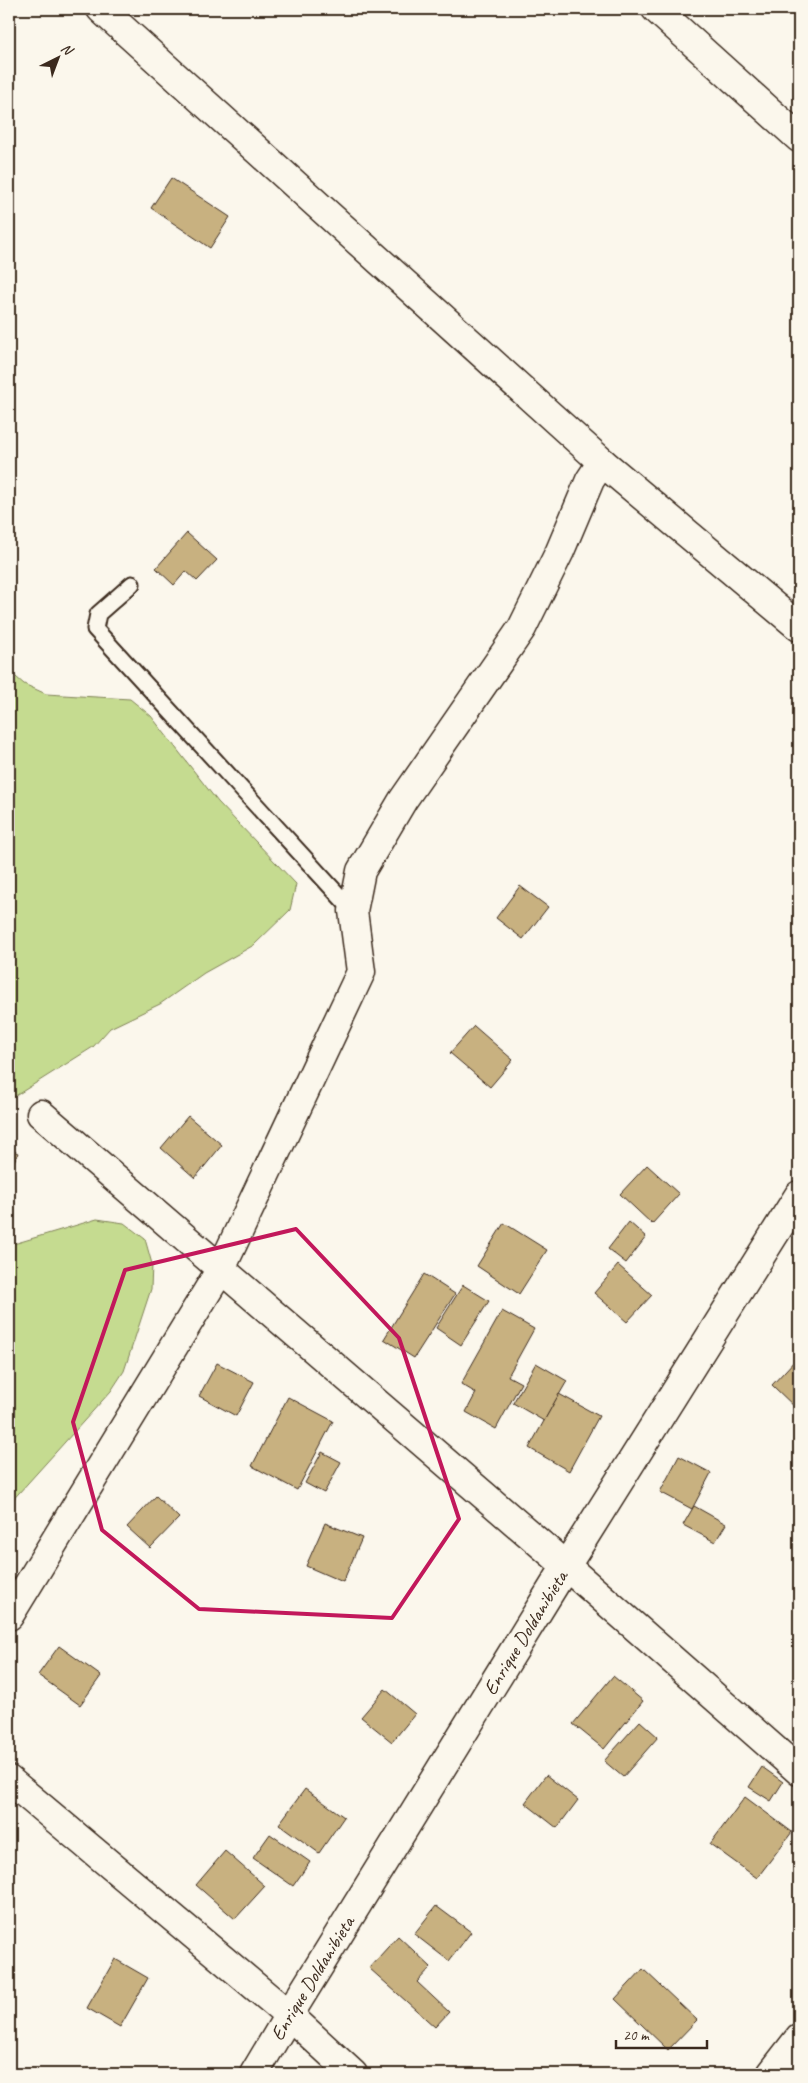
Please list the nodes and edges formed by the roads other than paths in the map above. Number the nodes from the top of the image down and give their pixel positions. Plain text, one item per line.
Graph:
1 (101, 9) edge
2 (656, 9) edge
3 (799, 138) edge
4 (602, 462) junction
5 (132, 584) dead end
6 (799, 627) edge
7 (353, 911) junction
8 (42, 1114) dead end
9 (799, 1194) edge
10 (221, 1269) junction
11 (566, 1566) junction
12 (9, 1616) edge
13 (799, 1772) edge
14 (9, 1780) edge
15 (289, 2014) junction
16 (799, 2038) edge
17 (254, 2074) edge
18 (353, 2074) edge
19 (771, 2074) edge

1 - 4 street
2 - 3 street
4 - 6 street
4 - 7 street
5 - 7 lane
7 - 10 street
8 - 10 street
9 - 11 street, Enrique Doldanibieta
10 - 11 street
10 - 12 street
11 - 13 street
11 - 15 street, Enrique Doldanibieta
14 - 15 street
15 - 17 street, Enrique Doldanibieta
15 - 18 street
16 - 19 street

